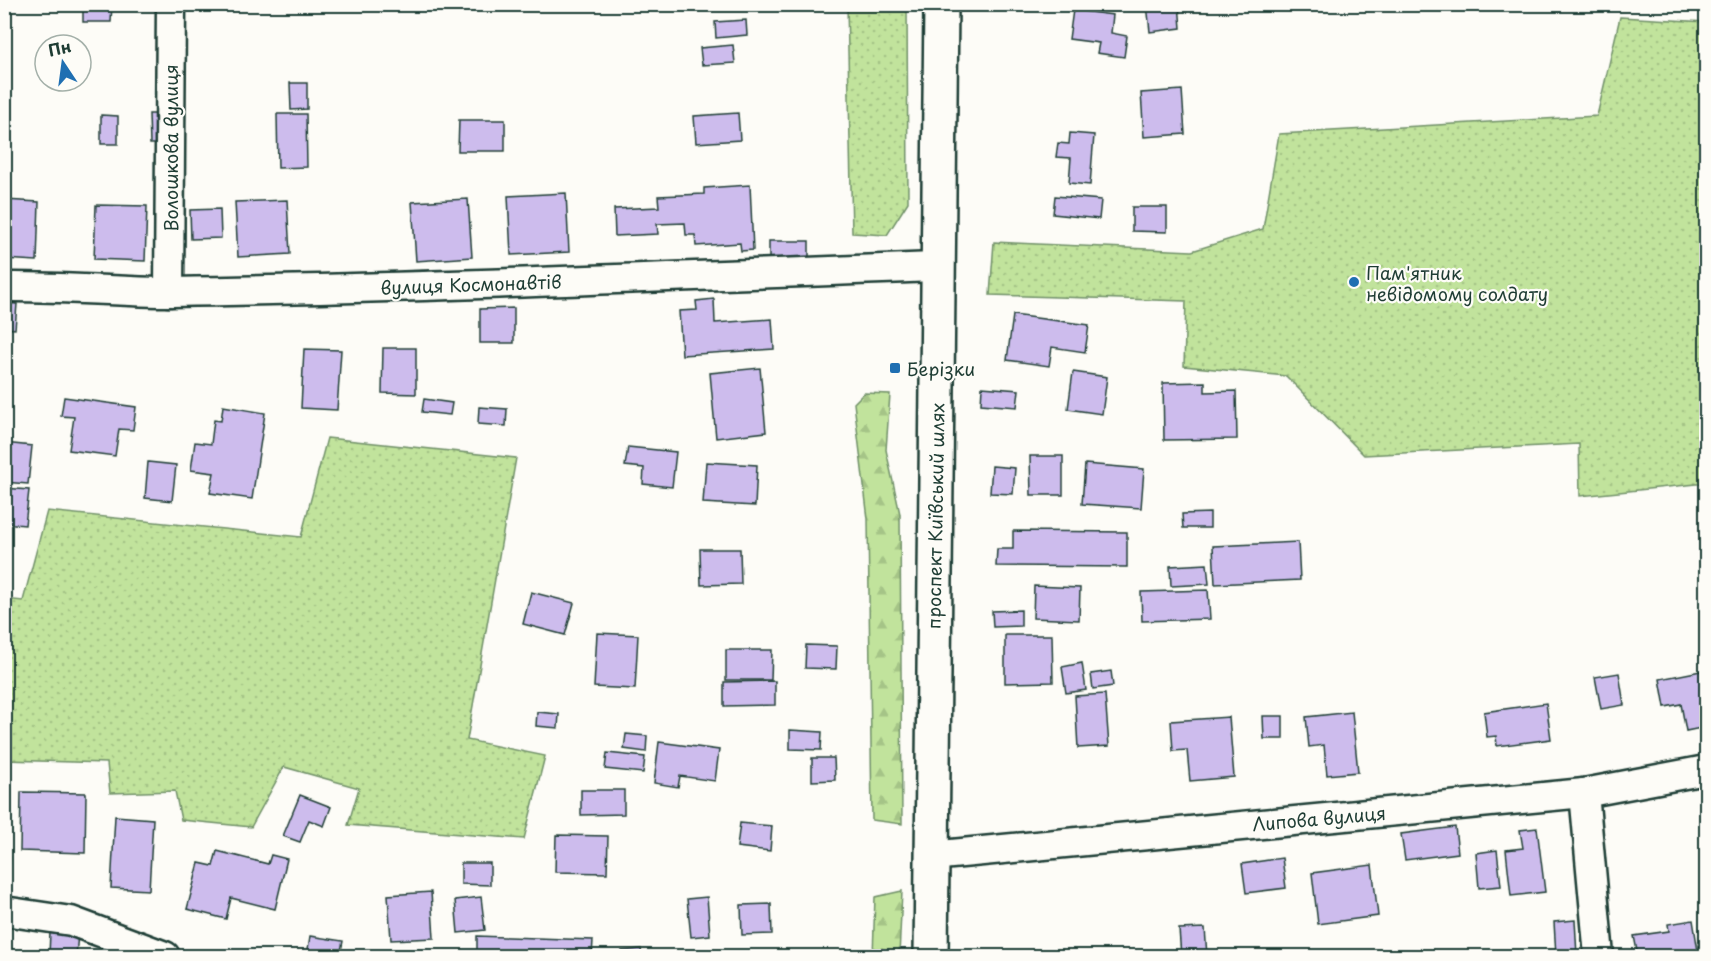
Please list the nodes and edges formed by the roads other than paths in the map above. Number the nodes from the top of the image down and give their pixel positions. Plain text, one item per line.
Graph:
1 (171, 4) edge
2 (941, 4) edge
3 (938, 267) junction
4 (4, 287) edge
5 (169, 292) junction
6 (1707, 770) edge
7 (1584, 793) junction
8 (931, 856) junction
9 (4, 911) edge
10 (165, 957) edge
11 (930, 957) edge
12 (1599, 957) edge

1 - 5 street, Волошкова вулиця
2 - 3 main road, проспект Київський шлях
3 - 5 street, вулиця Космонавтів
3 - 8 main road, проспект Київський шлях
4 - 5 street, вулиця Космонавтів
6 - 7 street, Липова вулиця
7 - 8 street, Липова вулиця
7 - 12 street
8 - 11 main road, проспект Київський шлях
9 - 10 street

